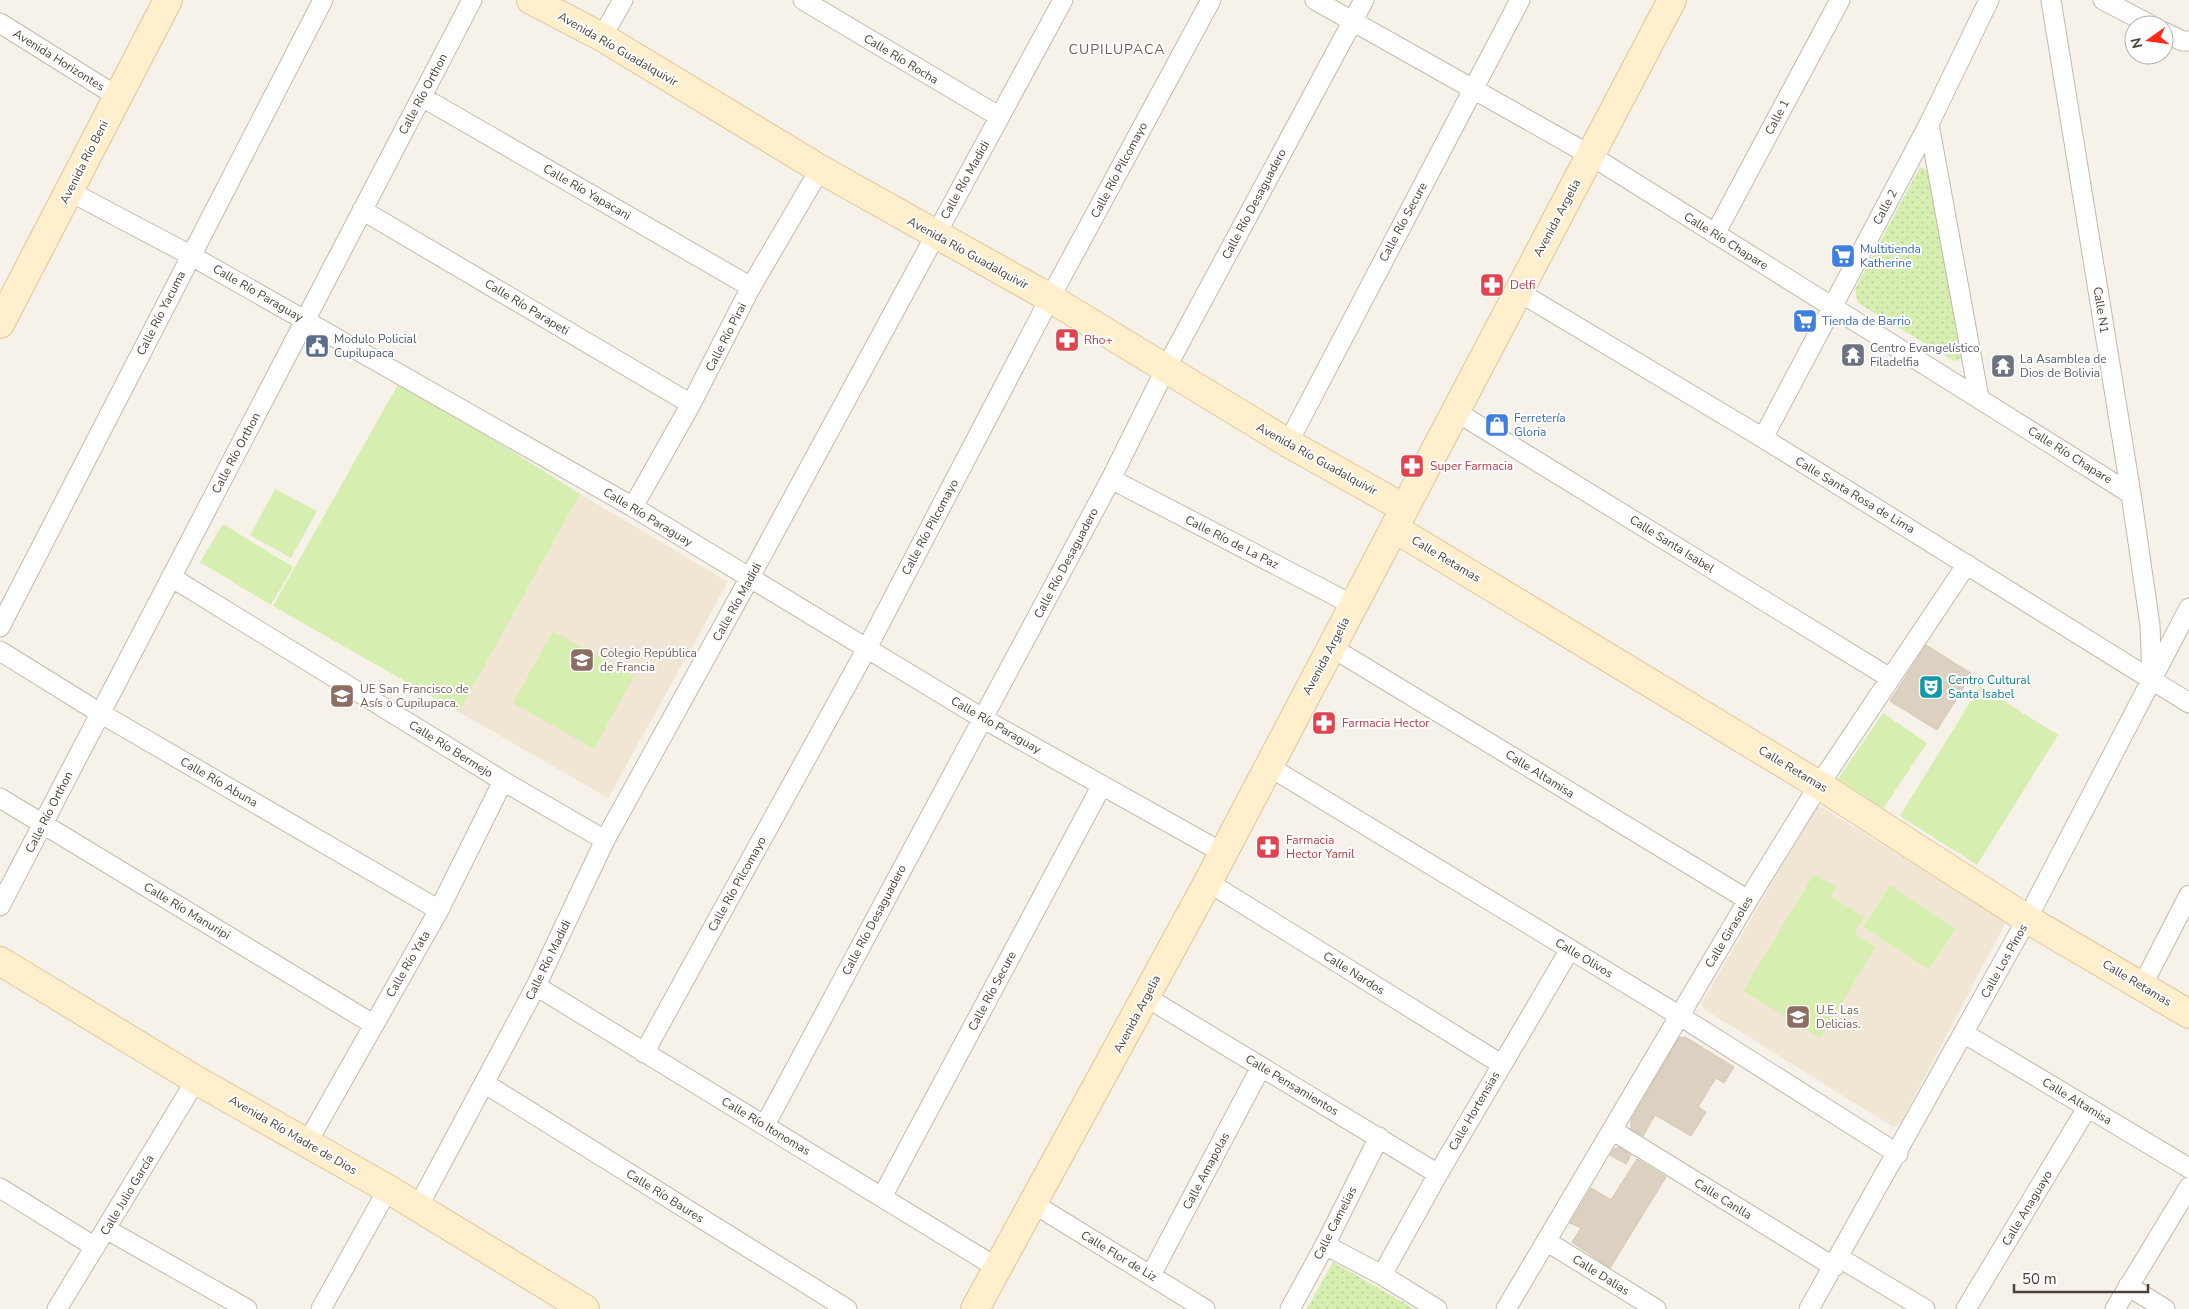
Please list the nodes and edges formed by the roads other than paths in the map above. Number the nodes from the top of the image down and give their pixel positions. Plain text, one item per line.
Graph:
1 (168, 0) edge
2 (323, 0) edge
3 (472, 0) edge
4 (531, 0) edge
5 (623, 0) edge
6 (803, 0) edge
7 (1211, 0) edge
8 (1315, 0) edge
9 (1364, 0) edge
10 (1520, 0) edge
11 (1672, 0) edge
12 (1840, 0) edge
13 (1989, 0) edge
14 (2051, 0) edge
15 (2103, 0) edge
16 (1060, 1) edge
17 (2132, 15) edge
18 (1352, 21) junction
19 (0, 23) edge
20 (602, 37) junction
21 (2174, 37) edge
22 (2189, 41) edge
23 (1473, 88) junction
24 (118, 97) junction
25 (422, 97) junction
26 (1000, 117) junction
27 (1929, 124) junction
28 (1590, 155) junction
29 (820, 169) junction
30 (69, 190) junction
31 (362, 210) junction
32 (1715, 234) junction
33 (935, 235) junction
34 (190, 255) junction
35 (751, 287) junction
36 (1519, 292) junction
37 (1050, 298) junction
38 (1832, 306) junction
39 (305, 320) junction
40 (0, 324) edge
41 (1165, 370) junction
42 (1979, 398) junction
43 (691, 404) junction
44 (1455, 411) junction
45 (1763, 438) junction
46 (1288, 443) junction
47 (1111, 479) junction
48 (2131, 494) junction
49 (633, 507) junction
50 (1399, 518) junction
51 (1967, 564) junction
52 (171, 577) junction
53 (749, 579) junction
54 (1353, 605) junction
55 (2189, 608) edge
56 (0, 628) edge
57 (1331, 647) junction
58 (866, 650) junction
59 (0, 652) edge
60 (1890, 678) junction
61 (2152, 680) junction
62 (2189, 702) edge
63 (100, 713) junction
64 (982, 718) junction
65 (1268, 766) junction
66 (503, 781) junction
67 (1102, 785) junction
68 (1820, 785) junction
69 (0, 798) edge
70 (42, 824) junction
71 (605, 840) junction
72 (1223, 853) junction
73 (1208, 882) junction
74 (2189, 896) edge
75 (1748, 900) junction
76 (0, 906) edge
77 (439, 910) junction
78 (2027, 919) junction
79 (1570, 949) junction
80 (0, 961) edge
81 (536, 986) junction
82 (2142, 986) junction
83 (1146, 997) junction
84 (2189, 1014) edge
85 (1680, 1016) junction
86 (374, 1024) junction
87 (1965, 1034) junction
88 (644, 1053) junction
89 (1501, 1064) junction
90 (1261, 1067) junction
91 (196, 1080) junction
92 (484, 1083) junction
93 (2087, 1108) junction
94 (765, 1125) junction
95 (1612, 1130) junction
96 (1379, 1137) junction
97 (308, 1143) junction
98 (1898, 1154) junction
99 (2189, 1168) edge
100 (1438, 1174) junction
101 (2189, 1187) edge
102 (0, 1188) edge
103 (388, 1189) junction
104 (882, 1197) junction
105 (1034, 1204) junction
106 (418, 1207) junction
107 (106, 1229) junction
108 (1546, 1241) junction
109 (1325, 1245) junction
110 (95, 1247) junction
111 (1836, 1262) junction
112 (996, 1267) junction
113 (1151, 1275) junction
114 (1382, 1275) junction
115 (2128, 1286) junction
116 (571, 1305) edge
117 (57, 1309) edge
118 (247, 1309) edge
119 (320, 1309) edge
120 (847, 1309) edge
121 (975, 1309) edge
122 (1204, 1309) edge
123 (1290, 1309) edge
124 (1437, 1309) edge
125 (1506, 1309) edge
126 (1656, 1309) edge
127 (1809, 1309) edge
128 (1925, 1309) edge
129 (1966, 1309) edge
130 (2115, 1309) edge
131 (2165, 1309) edge

1 - 24 street, Avenida Río Beni
2 - 34 street, Calle Río Yacuma
3 - 25 street, Calle Río Orthon
4 - 20 street, Avenida Río Guadalquivir
5 - 20 street
6 - 26 street, Calle Río Rocha
7 - 37 street, Calle Río Pilcomayo
8 - 18 street, Calle Río Chapare
9 - 18 street, Calle Río Desaguadero
10 - 23 street, Calle Río Secure
11 - 28 street, Avenida Argelia
12 - 32 street, Calle 1
13 - 27 street, Calle 2
14 - 48 street, Calle N1
15 - 17 street
16 - 26 street, Calle Río Madidi
18 - 23 street, Calle Río Chapare
18 - 41 street, Calle Río Desaguadero
19 - 24 street, Avenida Horizontes
20 - 29 street, Avenida Río Guadalquivir
21 - 22 street
23 - 28 street, Calle Río Chapare
23 - 46 street, Calle Río Secure
24 - 30 street, Avenida Río Beni
25 - 31 street, Calle Río Orthon
25 - 35 street, Calle Río Yapacani
26 - 33 street, Calle Río Madidi
27 - 38 street, Calle 2
27 - 42 street
28 - 32 street, Calle Río Chapare
28 - 36 street, Avenida Argelia
29 - 33 street, Avenida Río Guadalquivir
29 - 35 street, Calle Río Pirai
30 - 34 street, Calle Río Paraguay
30 - 40 street, Avenida Río Beni
31 - 39 street, Calle Río Orthon
31 - 43 street, Calle Río Parapeti
32 - 38 street, Calle Río Chapare
33 - 37 street, Avenida Río Guadalquivir
33 - 53 street, Calle Río Madidi
34 - 39 street, Calle Río Paraguay
34 - 56 street, Calle Río Yacuma
35 - 43 street, Calle Río Pirai
36 - 44 street, Avenida Argelia
36 - 45 street, Calle Santa Rosa de Lima
37 - 41 street, Avenida Río Guadalquivir
37 - 58 street, Calle Río Pilcomayo
38 - 42 street, Calle Río Chapare
38 - 45 street, Calle 2
39 - 49 street, Calle Río Paraguay
39 - 52 street, Calle Río Orthon
41 - 46 street, Avenida Río Guadalquivir
41 - 47 street, Calle Río Desaguadero
42 - 48 street, Calle Río Chapare
43 - 49 street, Calle Río Pirai
44 - 50 street, Avenida Argelia
44 - 60 street, Calle Santa Isabel
45 - 51 street, Calle Santa Rosa de Lima
46 - 50 street, Avenida Río Guadalquivir
47 - 54 street, Calle Río de La Paz
47 - 64 street, Calle Río Desaguadero
48 - 61 street, Calle N1
49 - 53 street, Calle Río Paraguay
50 - 54 street, Avenida Argelia
50 - 68 street, Calle Retamas
51 - 60 street, Calle Girasoles
51 - 61 street, Calle Santa Rosa de Lima
52 - 63 street, Calle Río Orthon
52 - 66 street, Calle Río Bermejo
53 - 58 street, Calle Río Paraguay
53 - 71 street, Calle Río Madidi
54 - 57 street, Avenida Argelia
55 - 61 street, Calle Los Pinos
57 - 65 street, Avenida Argelia
57 - 75 street, Calle Altamisa
58 - 64 street, Calle Río Paraguay
58 - 88 street, Calle Río Pilcomayo
59 - 63 street, Calle Río Abuna
60 - 68 street, Calle Girasoles
61 - 62 street, Calle Santa Rosa de Lima
61 - 78 street, Calle Los Pinos
63 - 70 street, Calle Río Orthon
63 - 77 street, Calle Río Abuna
64 - 67 street, Calle Río Paraguay
64 - 94 street, Calle Río Desaguadero
65 - 72 street, Avenida Argelia
65 - 79 street, Calle Olivos
66 - 71 street, Calle Río Bermejo
66 - 77 street, Calle Río Yata
67 - 72 street, Calle Río Paraguay
67 - 104 street, Calle Río Secure
68 - 75 street, Calle Girasoles
68 - 78 street, Calle Retamas
69 - 70 street, Calle Río Manuripi
70 - 76 street, Calle Río Orthon
70 - 86 street, Calle Río Manuripi
71 - 81 street, Calle Río Madidi
72 - 73 street, Avenida Argelia
73 - 83 street, Avenida Argelia
73 - 89 street, Calle Nardos
74 - 82 street
75 - 85 street, Calle Girasoles
77 - 86 street, Calle Río Yata
78 - 82 street, Calle Retamas
78 - 87 street, Calle Los Pinos
79 - 85 street, Calle Olivos
79 - 89 street, Calle Hortensias
80 - 91 street, Avenida Río Madre de Dios
81 - 88 street, Calle Río Itonomas
81 - 92 street, Calle Río Madidi
82 - 84 street, Calle Retamas
83 - 90 street, Calle Pensamientos
83 - 105 street, Avenida Argelia
85 - 95 street, Calle Girasoles
85 - 98 street, Calle Olivos
86 - 97 street, Calle Río Yata
87 - 93 street, Calle Altamisa
87 - 98 street, Calle Los Pinos
88 - 94 street, Calle Río Itonomas
89 - 100 street, Calle Hortensias
90 - 96 street, Calle Pensamientos
90 - 113 street, Calle Amapolas
91 - 97 street, Avenida Río Madre de Dios
91 - 107 street, Calle Julio García
92 - 106 street, Calle Río Madidi
92 - 120 street, Calle Río Baures
93 - 99 street, Calle Altamisa
93 - 129 street, Calle Anaguayo
94 - 104 street, Calle Río Itonomas
95 - 108 street, Calle Girasoles
95 - 111 street, Calle Canlla
96 - 100 street, Calle Pensamientos
96 - 109 street, Calle Camelias
97 - 103 street, Avenida Río Madre de Dios
98 - 111 street, Calle Los Pinos
100 - 114 street, Calle Hortensias
101 - 115 street
102 - 110 street
103 - 106 street, Avenida Río Madre de Dios
103 - 119 street
104 - 112 street, Calle Río Itonomas
105 - 112 street, Avenida Argelia
105 - 113 street, Calle Flor de Liz
106 - 116 street, Avenida Río Madre de Dios
107 - 110 street, Calle Julio García
107 - 118 street
108 - 125 street, Calle Girasoles
108 - 126 street, Calle Dalias
109 - 114 street
109 - 123 street, Calle Camelias
110 - 117 street, Calle Julio García
111 - 127 street, Calle Los Pinos
111 - 128 street, Calle Canlla
112 - 121 street, Avenida Argelia
113 - 122 street, Calle Flor de Liz
114 - 124 street
115 - 130 street
115 - 131 street

